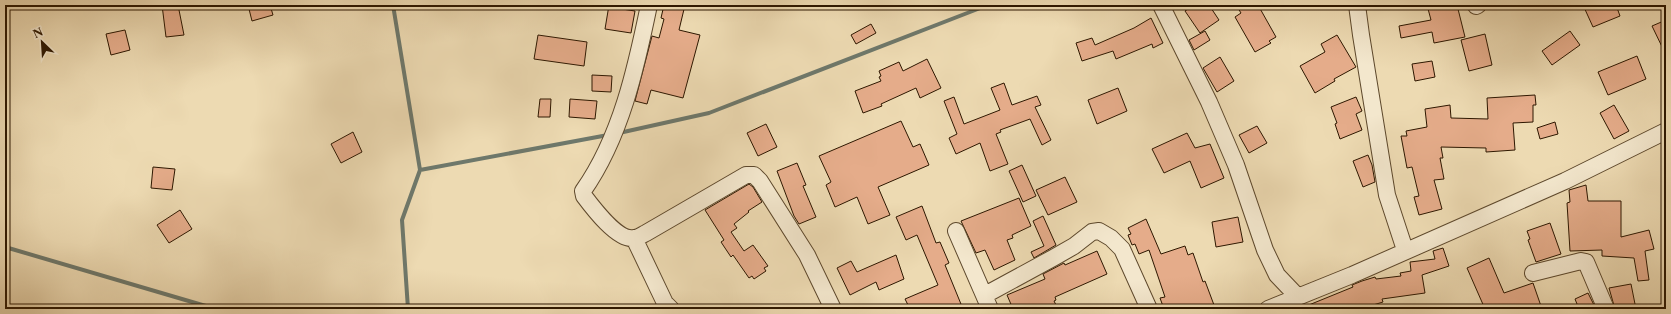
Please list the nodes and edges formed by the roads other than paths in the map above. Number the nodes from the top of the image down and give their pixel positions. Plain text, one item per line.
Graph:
1 (649, 5) edge
2 (1161, 5) edge
3 (1357, 5) edge
4 (1666, 131) edge
5 (956, 231) dead end
6 (634, 238) junction
7 (1405, 250) junction
8 (1533, 273) dead end
9 (1297, 296) junction
10 (987, 302) edge
11 (671, 309) edge
12 (832, 309) edge
13 (1149, 309) edge
14 (1268, 309) edge
15 (1606, 309) edge

1 - 6 street
2 - 9 street
3 - 7 street
4 - 7 street
5 - 10 street
6 - 11 street
6 - 12 street
7 - 9 street
8 - 15 street
9 - 14 street
10 - 13 street

